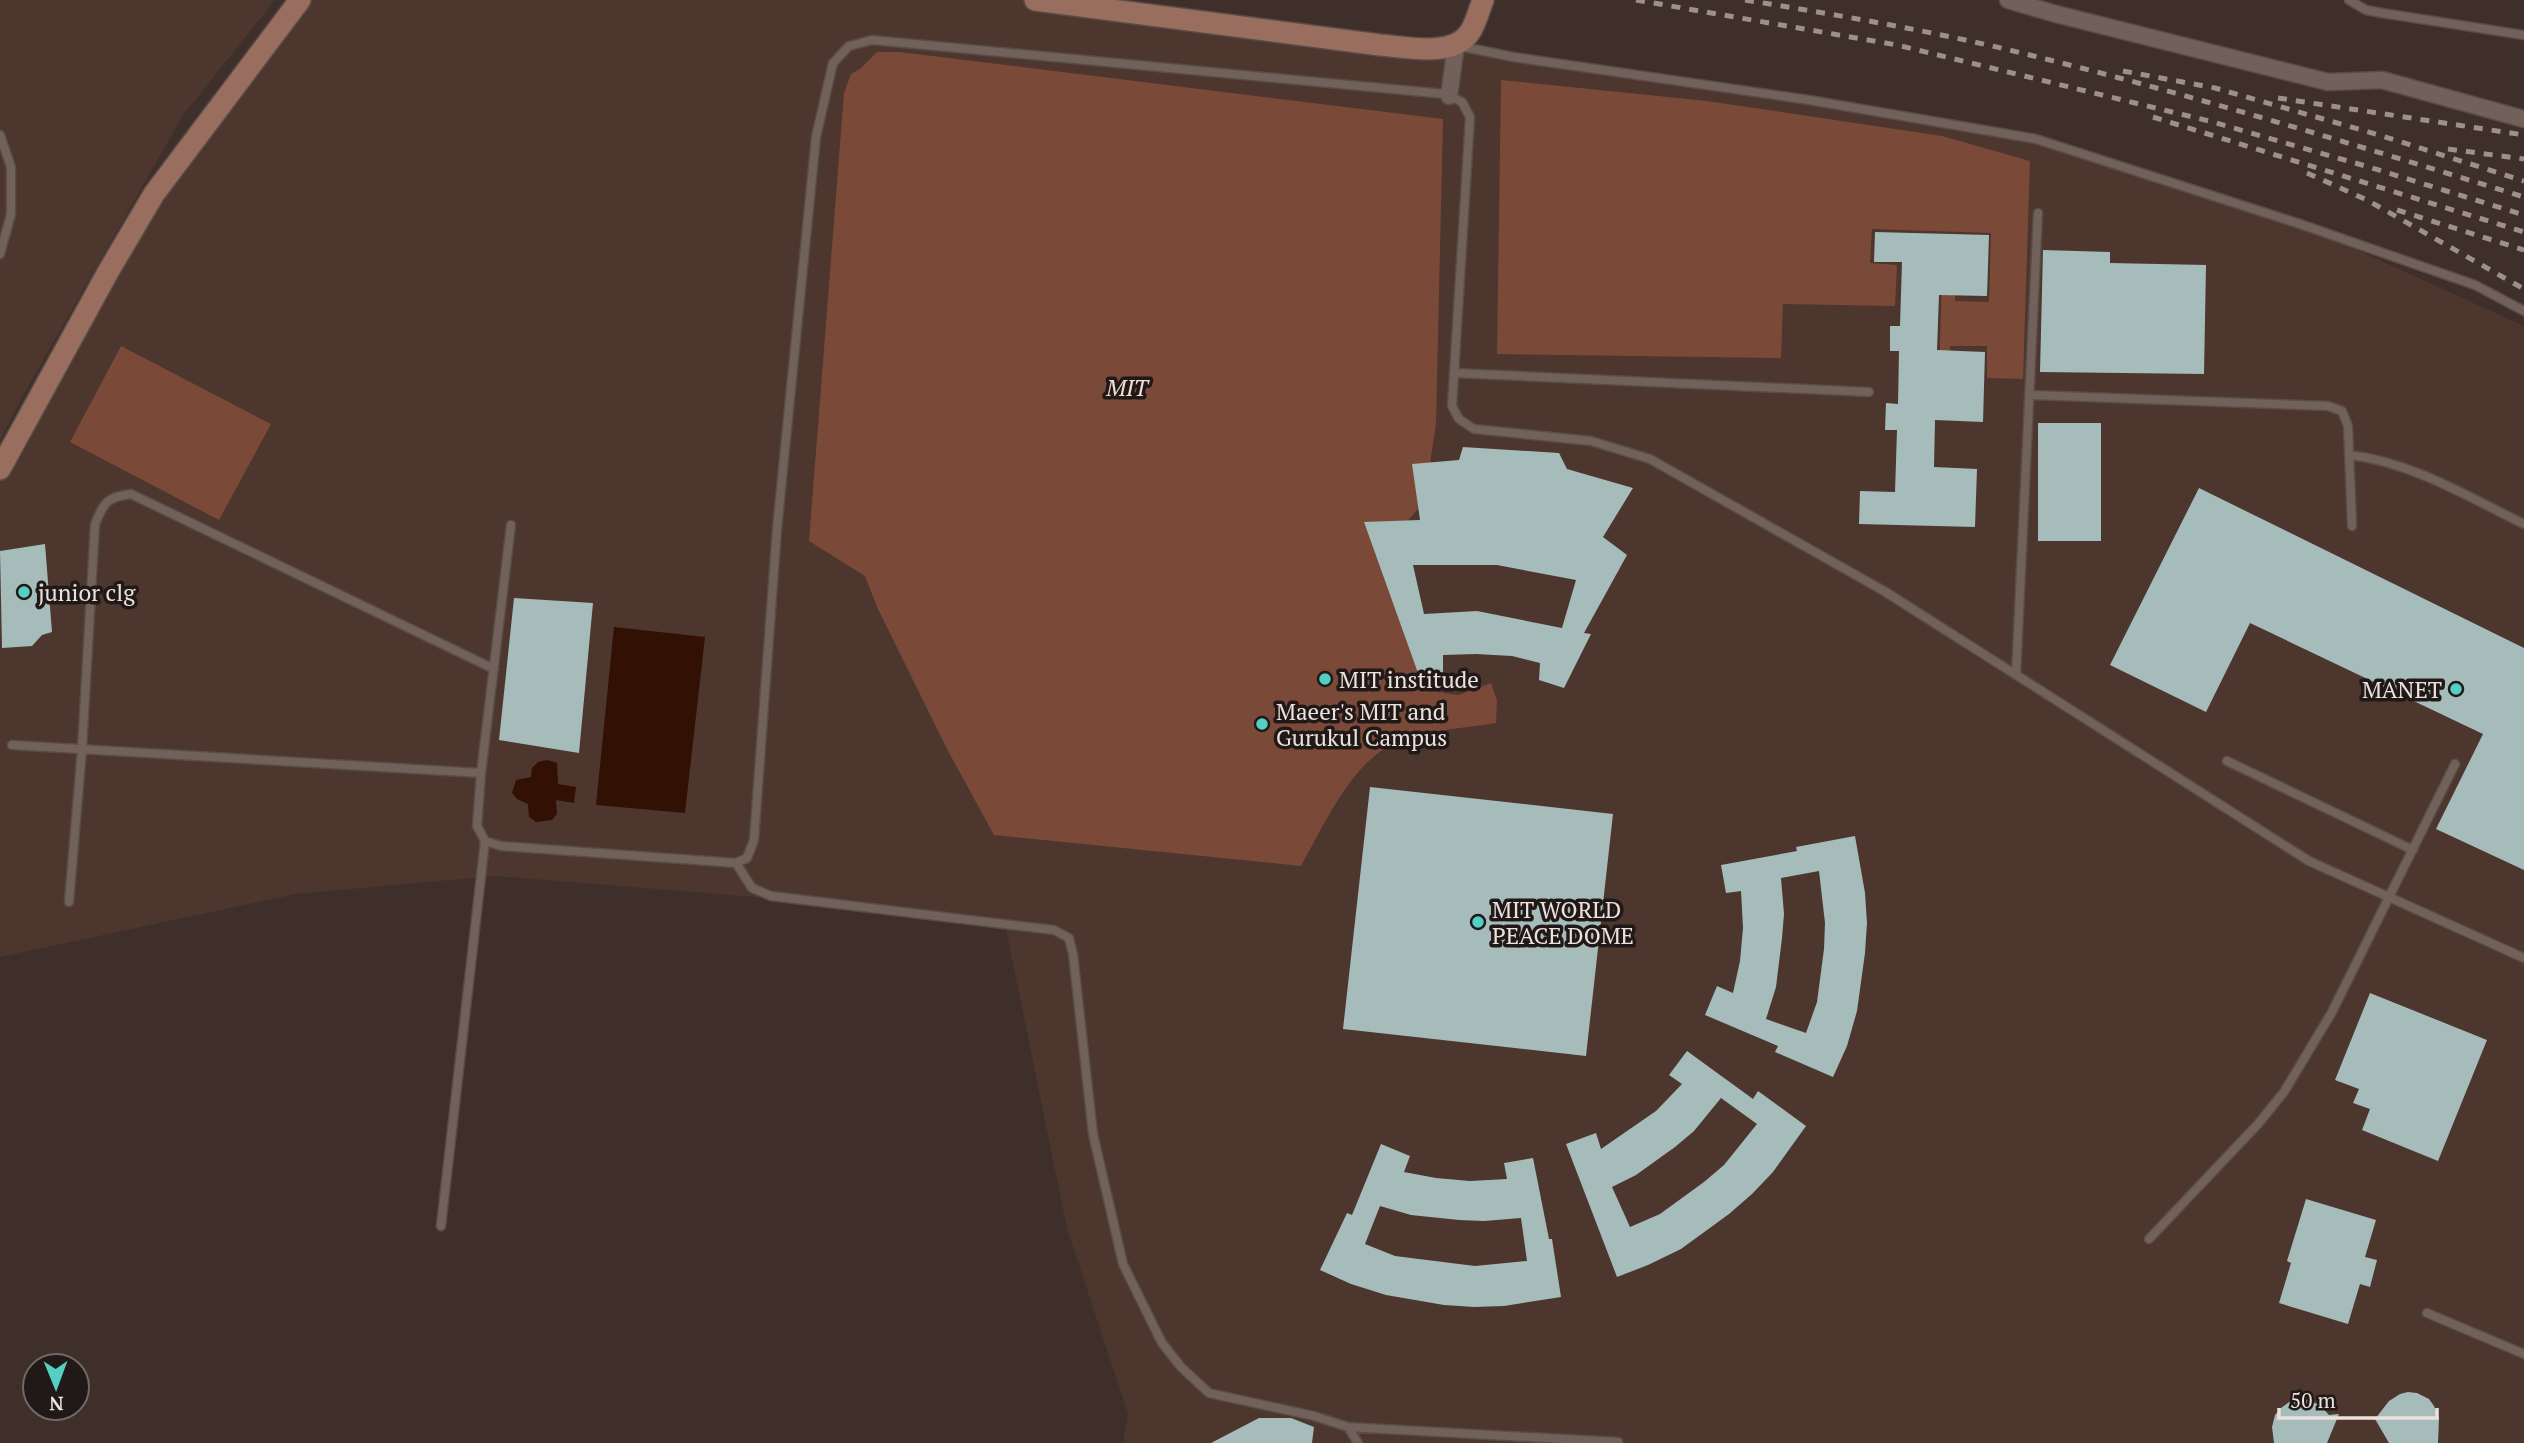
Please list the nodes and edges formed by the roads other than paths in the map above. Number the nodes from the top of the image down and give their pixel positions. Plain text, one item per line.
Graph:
1 (300, 0) edge
2 (1035, 0) edge
3 (1483, 0) edge
4 (2008, 0) edge
5 (2349, 0) edge
6 (2524, 35) edge
7 (1456, 45) junction
8 (1449, 96) junction
9 (2524, 119) edge
10 (0, 135) edge
11 (2038, 213) dead end
12 (0, 254) edge
13 (2524, 311) edge
14 (1455, 373) junction
15 (1869, 392) dead end
16 (2029, 395) junction
17 (2349, 455) junction
18 (0, 469) edge
19 (2524, 524) edge
20 (511, 525) dead end
21 (2352, 526) dead end
22 (494, 669) junction
23 (2017, 675) junction
24 (12, 745) dead end
25 (82, 749) junction
26 (2227, 761) dead end
27 (2455, 764) dead end
28 (481, 772) junction
29 (485, 841) junction
30 (2413, 850) junction
31 (736, 863) junction
32 (2389, 898) junction
33 (69, 902) dead end
34 (2524, 958) edge
35 (441, 1226) dead end
36 (2149, 1239) dead end
37 (2427, 1313) dead end
38 (2524, 1354) edge
39 (1348, 1427) junction
40 (1618, 1442) edge
41 (1358, 1443) edge

1 - 18 street
2 - 7 street
3 - 7 street
4 - 9 street
5 - 6 lane
7 - 8 street
7 - 13 lane
8 - 14 lane
8 - 31 lane
10 - 12 lane
11 - 16 lane
14 - 15 lane
14 - 23 lane
16 - 17 lane
16 - 23 lane
17 - 19 lane
17 - 21 lane
20 - 22 lane
22 - 25 lane
22 - 28 lane
23 - 32 lane
24 - 25 lane
25 - 28 lane
25 - 33 lane
26 - 30 lane
27 - 30 lane
28 - 29 lane
29 - 31 lane
29 - 35 lane
30 - 32 lane
31 - 39 lane
32 - 34 lane
32 - 36 lane
37 - 38 lane
39 - 40 lane
39 - 41 lane

